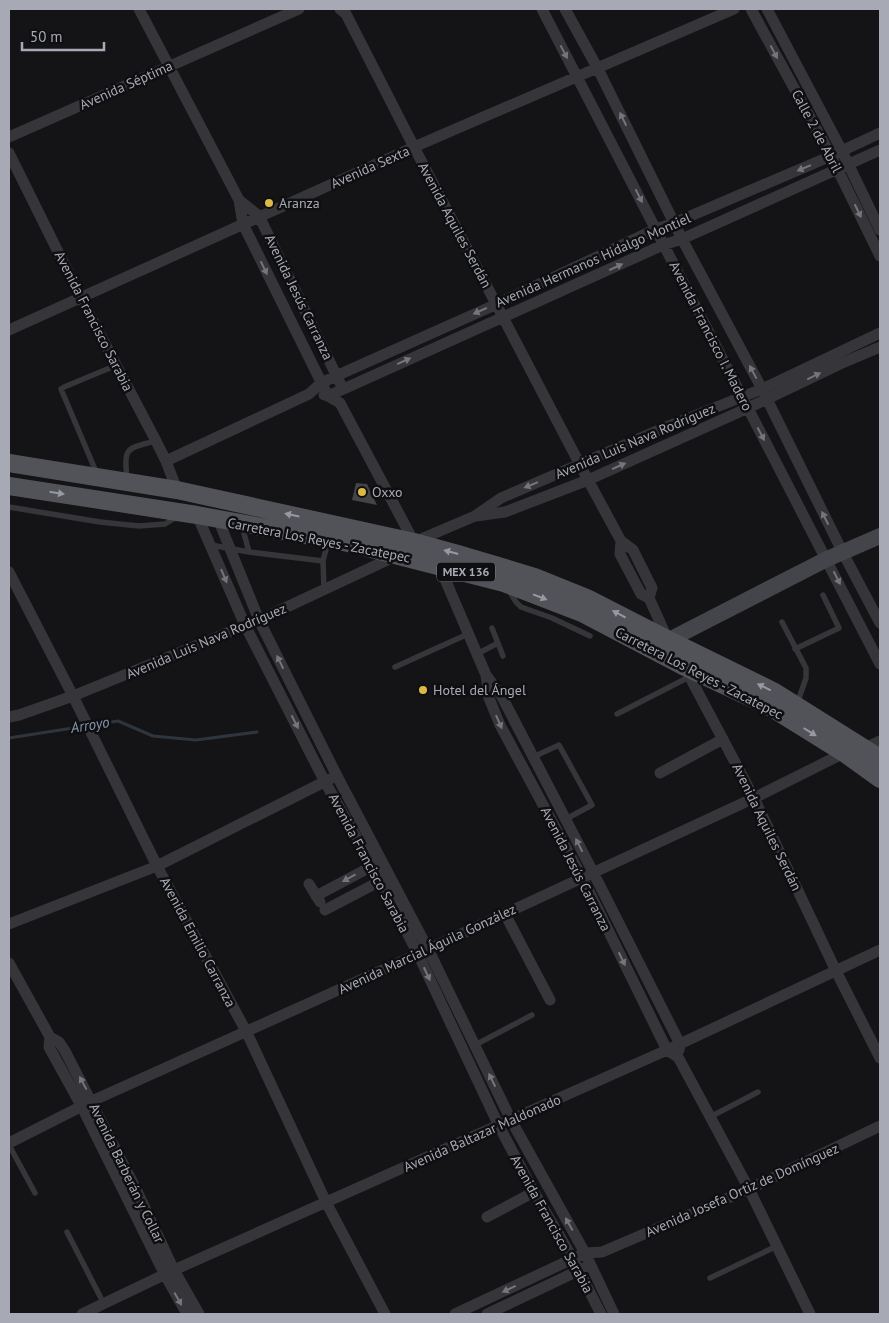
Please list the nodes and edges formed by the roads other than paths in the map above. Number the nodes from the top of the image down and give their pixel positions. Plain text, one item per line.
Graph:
1 (139, 9) edge
2 (299, 9) edge
3 (542, 9) edge
4 (565, 9) edge
5 (734, 9) edge
6 (751, 9) edge
7 (767, 9) edge
8 (344, 10) edge
9 (169, 66) junction
10 (598, 69) junction
11 (802, 76) junction
12 (578, 78) junction
13 (790, 81) junction
14 (880, 133) edge
15 (9, 137) edge
16 (635, 143) junction
17 (414, 147) junction
18 (880, 150) edge
19 (9, 153) edge
20 (616, 153) junction
21 (836, 153) junction
22 (843, 167) junction
23 (748, 192) junction
24 (239, 200) junction
25 (755, 206) junction
26 (260, 216) junction
27 (674, 223) junction
28 (243, 224) junction
29 (656, 229) junction
30 (880, 230) edge
31 (682, 239) junction
32 (877, 242) edge
33 (663, 245) junction
34 (880, 256) edge
35 (582, 264) junction
36 (590, 279) junction
37 (545, 280) junction
38 (553, 295) junction
39 (81, 298) junction
40 (497, 304) junction
41 (724, 317) junction
42 (503, 318) junction
43 (705, 325) junction
44 (9, 330) edge
45 (880, 333) edge
46 (421, 337) junction
47 (880, 347) edge
48 (426, 352) junction
49 (377, 356) junction
50 (837, 358) junction
51 (117, 365) junction
52 (384, 370) junction
53 (336, 376) junction
54 (322, 383) junction
55 (343, 389) junction
56 (309, 394) junction
57 (764, 394) junction
58 (328, 396) junction
59 (742, 396) junction
60 (340, 403) junction
61 (748, 408) junction
62 (666, 427) junction
63 (156, 440) junction
64 (673, 443) junction
65 (166, 461) junction
66 (9, 463) edge
67 (798, 463) junction
68 (580, 465) junction
69 (781, 472) junction
70 (98, 478) junction
71 (588, 480) junction
72 (127, 482) junction
73 (9, 486) edge
74 (176, 490) junction
75 (9, 507) edge
76 (190, 514) junction
77 (475, 516) junction
78 (218, 519) junction
79 (241, 524) junction
80 (880, 536) edge
81 (329, 539) junction
82 (414, 542) junction
83 (211, 545) junction
84 (231, 548) junction
85 (249, 552) junction
86 (843, 552) junction
87 (400, 555) junction
88 (827, 559) junction
89 (323, 561) junction
90 (439, 565) junction
91 (9, 572) edge
92 (504, 583) junction
93 (324, 590) junction
94 (823, 595) dead end
95 (259, 620) junction
96 (782, 622) dead end
97 (880, 623) edge
98 (245, 625) junction
99 (492, 628) dead end
100 (880, 628) edge
101 (468, 634) junction
102 (590, 636) dead end
103 (866, 636) junction
104 (669, 640) junction
105 (498, 643) junction
106 (795, 648) junction
107 (477, 654) junction
108 (504, 656) dead end
109 (880, 664) edge
110 (395, 667) dead end
111 (686, 671) junction
112 (486, 675) junction
113 (73, 696) junction
114 (796, 706) junction
115 (617, 714) dead end
116 (9, 717) edge
117 (723, 739) junction
118 (873, 744) edge
119 (844, 753) junction
120 (533, 757) junction
121 (880, 758) edge
122 (660, 773) dead end
123 (337, 776) junction
124 (880, 779) edge
125 (325, 782) junction
126 (754, 798) junction
127 (566, 819) junction
128 (377, 863) junction
129 (157, 866) junction
130 (594, 872) junction
131 (582, 878) junction
132 (385, 879) junction
133 (309, 884) dead end
134 (316, 896) junction
135 (505, 914) junction
136 (9, 924) edge
137 (880, 950) edge
138 (423, 952) junction
139 (9, 963) edge
140 (836, 971) junction
141 (550, 1000) dead end
142 (532, 1015) dead end
143 (246, 1031) junction
144 (680, 1044) junction
145 (475, 1045) junction
146 (667, 1050) junction
147 (678, 1057) junction
148 (880, 1058) edge
149 (758, 1092) dead end
150 (87, 1104) junction
151 (710, 1117) junction
152 (511, 1120) junction
153 (499, 1126) junction
154 (880, 1126) edge
155 (9, 1144) edge
156 (749, 1188) junction
157 (534, 1192) junction
158 (35, 1193) dead end
159 (326, 1202) junction
160 (487, 1218) dead end
161 (67, 1232) dead end
162 (777, 1246) junction
163 (602, 1252) junction
164 (585, 1253) junction
165 (573, 1258) junction
166 (590, 1265) junction
167 (579, 1270) junction
168 (170, 1272) junction
169 (710, 1278) dead end
170 (527, 1280) junction
171 (532, 1292) junction
172 (104, 1304) junction
173 (469, 1311) edge
174 (82, 1314) edge
175 (187, 1314) edge
176 (199, 1314) edge
177 (385, 1314) edge
178 (454, 1314) edge
179 (487, 1314) edge
180 (601, 1314) edge
181 (614, 1314) edge
182 (810, 1314) edge

1 - 9 street, Avenida Jesús Carranza
2 - 9 street, Avenida Séptima
3 -> 12 street, Avenida Francisco I. Madero
4 - 10 street, Avenida Francisco I. Madero
5 - 10 street, Avenida Sexta
6 -> 13 street, Calle 2 de Abril
7 - 11 street, Calle 2 de Abril
8 - 17 street, Avenida Aquiles Serdán
9 - 15 street, Avenida Séptima
9 - 24 street, Avenida Jesús Carranza
10 - 12 street, Avenida Sexta
16 -> 10 street, Avenida Francisco I. Madero
11 - 13 street
11 - 21 street, Calle 2 de Abril
12 - 17 street, Avenida Sexta
12 - 20 street, Avenida Francisco I. Madero
13 - 21 street, Calle 2 de Abril
14 - 21 street, Avenida Hermanos Hidalgo Montiel
16 - 20 street
16 - 27 street, Avenida Francisco I. Madero
17 - 26 street, Avenida Sexta
17 - 40 street, Avenida Aquiles Serdán
18 - 22 street, Avenida Hermanos Hidalgo Montiel
19 - 39 street, Avenida Francisco Sarabia
20 -> 29 street, Avenida Francisco I. Madero
21 - 22 street, Calle 2 de Abril
21 -> 23 street, Avenida Hermanos Hidalgo Montiel
22 - 25 street, Avenida Hermanos Hidalgo Montiel
22 - 30 street, Calle 2 de Abril
22 -> 32 street, Calle 2 de Abril
23 - 25 street
23 - 27 street, Avenida Hermanos Hidalgo Montiel
24 - 26 street, Avenida Jesús Carranza
24 - 28 street, Avenida Jesús Carranza
25 - 31 street, Avenida Hermanos Hidalgo Montiel
26 - 28 street, Avenida Sexta
26 - 53 street, Avenida Jesús Carranza
27 - 29 street, Avenida Hermanos Hidalgo Montiel
27 - 31 street, Avenida Francisco I. Madero
28 - 39 street, Avenida Sexta
28 -> 54 street, Avenida Jesús Carranza
29 - 33 street, Avenida Francisco I. Madero
29 - 35 street, Avenida Hermanos Hidalgo Montiel
31 - 33 street, Avenida Hermanos Hidalgo Montiel
31 - 41 street, Avenida Francisco I. Madero
32 - 34 street, Calle 2 de Abril
36 -> 33 street, Avenida Hermanos Hidalgo Montiel
33 - 43 street, Avenida Francisco I. Madero
35 - 36 street
35 - 37 street, Avenida Hermanos Hidalgo Montiel
36 - 38 street, Avenida Hermanos Hidalgo Montiel
37 - 38 street
37 - 40 street, Avenida Hermanos Hidalgo Montiel
38 - 42 street, Avenida Hermanos Hidalgo Montiel
39 - 44 street, Avenida Sexta
39 - 51 street, Avenida Francisco Sarabia
40 - 42 street, Avenida Aquiles Serdán
40 -> 46 street, Avenida Hermanos Hidalgo Montiel
41 - 43 street
57 -> 41 street, Avenida Francisco I. Madero
42 - 48 street, Avenida Hermanos Hidalgo Montiel
42 - 68 street, Avenida Aquiles Serdán
43 - 59 street, Avenida Francisco I. Madero
45 - 50 street, Avenida Luis Nava Rodríguez
46 - 48 street
46 - 49 street, Avenida Hermanos Hidalgo Montiel
47 - 50 street, Avenida Luis Nava Rodríguez
52 -> 48 street, Avenida Hermanos Hidalgo Montiel
49 - 52 street
49 - 53 street, Avenida Hermanos Hidalgo Montiel
50 - 57 street, Avenida Luis Nava Rodríguez
51 - 63 street, Avenida Francisco Sarabia
51 - 70 lane
52 - 55 street, Avenida Hermanos Hidalgo Montiel
53 - 54 street, Avenida Hermanos Hidalgo Montiel
53 - 55 street, Avenida Jesús Carranza
54 - 56 street, Avenida Hermanos Hidalgo Montiel
54 - 58 street, Avenida Jesús Carranza
55 - 58 street, Avenida Hermanos Hidalgo Montiel
55 - 60 street
56 - 58 street
56 - 65 street, Avenida Hermanos Hidalgo Montiel
57 - 59 street, Avenida Luis Nava Rodríguez
57 - 61 street, Avenida Luis Nava Rodríguez
57 - 67 street, Avenida Francisco I. Madero
58 - 60 street
59 - 61 street, Avenida Francisco I. Madero
59 - 62 street, Avenida Luis Nava Rodríguez
60 - 82 street
61 - 64 street, Avenida Luis Nava Rodríguez
61 -> 69 street, Avenida Francisco I. Madero
62 - 64 street
62 - 68 street, Avenida Luis Nava Rodríguez
63 - 65 street, Avenida Francisco Sarabia
63 - 72 lane
71 -> 64 street, Avenida Luis Nava Rodríguez
65 - 74 street, Avenida Francisco Sarabia
66 - 70 main road, Carretera Los Reyes - Zacatepec / MEX 136
67 - 69 street
86 -> 67 street, Avenida Francisco I. Madero
68 - 71 street, Avenida Aquiles Serdán
68 -> 77 street, Avenida Luis Nava Rodríguez
69 - 88 street, Avenida Francisco I. Madero
70 - 72 main road, Carretera Los Reyes - Zacatepec / MEX 136
71 - 77 street, Avenida Luis Nava Rodríguez
71 - 104 street, Avenida Aquiles Serdán
72 - 74 main road, Carretera Los Reyes - Zacatepec / MEX 136
73 -> 76 main road, Carretera Los Reyes - Zacatepec / MEX 136
82 -> 74 main road, Carretera Los Reyes - Zacatepec / MEX 136
75 - 76 lane
76 - 78 main road, Carretera Los Reyes - Zacatepec / MEX 136
76 - 83 street, Avenida Francisco Sarabia
77 - 82 street, Avenida Luis Nava Rodríguez
78 - 79 main road, Carretera Los Reyes - Zacatepec / MEX 136
78 - 84 street, Avenida Francisco Sarabia
79 - 81 main road, Carretera Los Reyes - Zacatepec / MEX 136
79 - 85 lane
80 - 86 main road
81 - 87 main road, Carretera Los Reyes - Zacatepec / MEX 136
81 - 89 lane
104 -> 82 main road, Carretera Los Reyes - Zacatepec / MEX 136
83 - 84 lane
83 -> 98 street, Avenida Francisco Sarabia
84 - 85 lane
84 - 95 street, Avenida Francisco Sarabia
85 - 89 lane
86 - 88 main road
86 - 97 street, Avenida Francisco I. Madero
87 - 90 main road, Carretera Los Reyes - Zacatepec / MEX 136
87 - 93 street, Avenida Luis Nava Rodríguez
88 -> 103 street, Avenida Francisco I. Madero
88 - 104 main road
89 - 93 lane
90 - 92 main road, Carretera Los Reyes - Zacatepec / MEX 136
90 - 101 street, Avenida Jesús Carranza
91 - 113 street, Avenida Emilio Carranza
92 - 102 lane
92 -> 111 main road, Carretera Los Reyes - Zacatepec / MEX 136
93 - 95 street, Avenida Luis Nava Rodríguez
94 - 106 lane
95 - 98 street, Avenida Luis Nava Rodríguez
123 -> 95 street, Avenida Francisco Sarabia
96 - 106 lane
98 - 113 street, Avenida Luis Nava Rodríguez
98 -> 125 street, Avenida Francisco Sarabia
99 - 105 lane
100 - 103 street
101 - 107 street, Avenida Jesús Carranza
101 - 110 lane
103 - 109 street, Avenida Francisco I. Madero
104 - 111 street, Avenida Aquiles Serdán
114 -> 104 main road, Carretera Los Reyes - Zacatepec / MEX 136
105 - 107 lane
105 - 108 lane
106 - 114 lane
107 - 112 street, Avenida Jesús Carranza
111 - 115 lane
111 - 117 street, Avenida Aquiles Serdán
111 -> 119 main road, Carretera Los Reyes - Zacatepec / MEX 136
112 - 120 street, Avenida Jesús Carranza
112 -> 131 street, Avenida Jesús Carranza
113 - 116 street, Avenida Luis Nava Rodríguez
113 - 129 street, Avenida Emilio Carranza
114 - 118 main road, Carretera Los Reyes - Zacatepec / MEX 136
117 - 122 street
117 - 126 street, Avenida Aquiles Serdán
118 - 121 main road, Carretera Los Reyes - Zacatepec / MEX 136
119 - 124 main road, Carretera Los Reyes - Zacatepec / MEX 136
119 - 126 street, Avenida Marcial Águila González
120 - 127 street, Avenida Jesús Carranza
120 - 127 lane
123 - 125 street
123 - 128 street, Avenida Francisco Sarabia
125 - 128 street, Avenida Francisco Sarabia
125 - 129 street
126 - 130 street, Avenida Marcial Águila González
126 - 140 street, Avenida Aquiles Serdán
130 -> 127 street, Avenida Jesús Carranza
128 - 132 street, Avenida Francisco Sarabia
128 -> 134 street
129 - 136 street
129 - 143 street, Avenida Emilio Carranza
130 - 131 street, Avenida Marcial Águila González
130 - 144 street, Avenida Jesús Carranza
131 - 135 street, Avenida Marcial Águila González
131 -> 146 street, Avenida Jesús Carranza
132 - 134 street
132 - 138 street, Avenida Francisco Sarabia
133 - 134 street
135 - 138 street, Avenida Marcial Águila González
135 - 141 street
137 - 140 street, Avenida Baltazar Maldonado
138 - 143 street, Avenida Marcial Águila González
138 - 145 street, Avenida Francisco Sarabia
138 -> 153 street, Avenida Francisco Sarabia
139 - 150 street, Avenida Barberán y Collar
140 - 144 street, Avenida Baltazar Maldonado
140 - 148 street, Avenida Aquiles Serdán
142 - 145 lane
143 - 150 street, Avenida Marcial Águila González
143 - 159 street, Avenida Emilio Carranza
144 - 146 street, Avenida Baltazar Maldonado
144 - 147 street
152 -> 145 street, Avenida Francisco Sarabia
146 - 147 street
146 - 152 street, Avenida Baltazar Maldonado
147 - 151 street
149 - 151 lane
150 - 155 street, Avenida Marcial Águila González
150 - 168 street, Avenida Barberán y Collar
151 - 156 street
152 - 153 street, Avenida Baltazar Maldonado
164 -> 152 street, Avenida Francisco Sarabia
153 - 157 street, Avenida Francisco Sarabia
153 - 159 street, Avenida Baltazar Maldonado
154 - 156 street, Avenida Josefa Ortiz de Domínguez
155 - 158 lane
156 - 162 street
156 - 163 street, Avenida Josefa Ortiz de Domínguez
157 - 160 street
157 - 165 street, Avenida Francisco Sarabia
159 - 168 street, Avenida Baltazar Maldonado
159 - 177 street, Avenida Emilio Carranza
161 - 172 lane
162 - 169 lane
162 - 182 street
163 - 164 street, Avenida Josefa Ortiz de Domínguez
163 - 166 street, Avenida Josefa Ortiz de Domínguez
164 - 165 street, Avenida Josefa Ortiz de Domínguez
164 - 166 street, Avenida Francisco Sarabia
165 - 167 street, Avenida Francisco Sarabia
165 - 170 street, Avenida Josefa Ortiz de Domínguez
166 - 167 street, Avenida Josefa Ortiz de Domínguez
166 - 181 street, Avenida Francisco Sarabia
167 - 171 street, Avenida Josefa Ortiz de Domínguez
167 - 180 street, Avenida Francisco Sarabia
168 - 172 street, Avenida Baltazar Maldonado
168 -> 175 street, Avenida Barberán y Collar
168 - 176 street, Avenida Barberán y Collar
170 - 171 street
170 -> 173 street, Avenida Josefa Ortiz de Domínguez
171 - 179 street, Avenida Josefa Ortiz de Domínguez
172 - 174 street, Avenida Baltazar Maldonado
173 - 178 street, Avenida Josefa Ortiz de Domínguez

